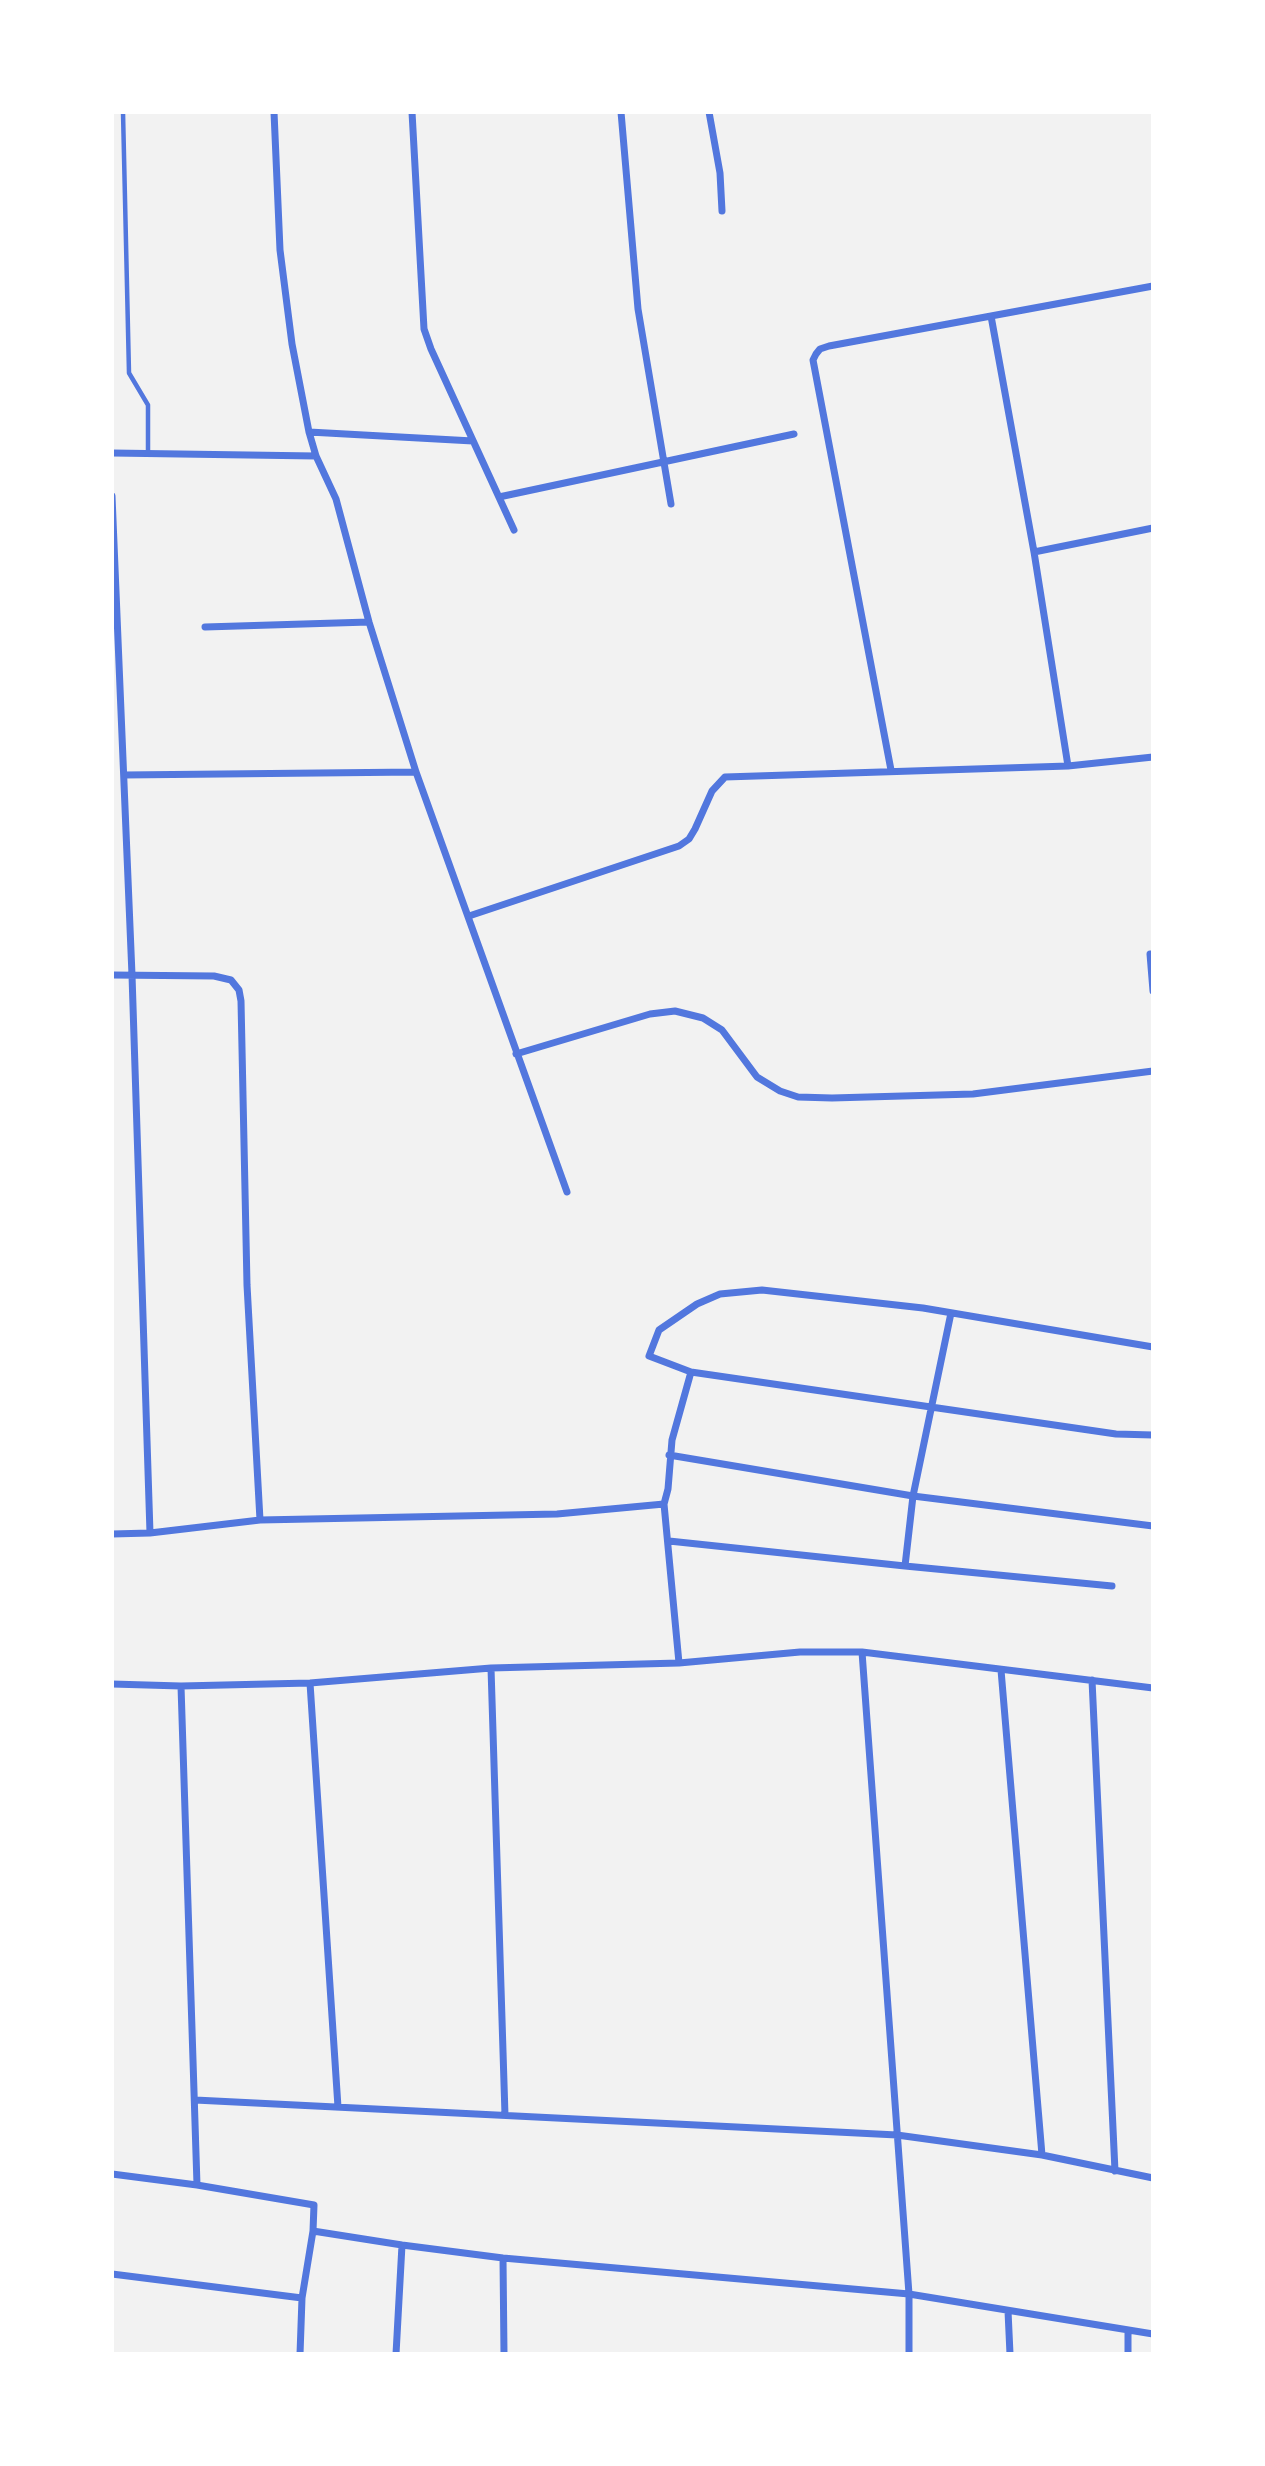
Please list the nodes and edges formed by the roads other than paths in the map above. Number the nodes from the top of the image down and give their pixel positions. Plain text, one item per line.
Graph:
1 (123, 112) edge
2 (274, 112) edge
3 (412, 112) edge
4 (621, 112) edge
5 (709, 112) edge
6 (722, 211) dead end
7 (1153, 286) edge
8 (991, 316) junction
9 (309, 432) junction
10 (794, 435) dead end
11 (473, 441) junction
12 (112, 453) edge
13 (148, 454) junction
14 (316, 456) junction
15 (663, 462) junction
16 (112, 496) edge
17 (499, 497) junction
18 (671, 504) dead end
19 (1153, 528) edge
20 (514, 530) dead end
21 (1034, 552) junction
22 (369, 622) junction
23 (205, 627) dead end
24 (1153, 757) edge
25 (1068, 766) junction
26 (891, 770) junction
27 (416, 772) junction
28 (124, 775) junction
29 (469, 916) junction
30 (1153, 954) edge
31 (112, 975) edge
32 (132, 975) junction
33 (1153, 991) edge
34 (516, 1054) junction
35 (1153, 1071) edge
36 (568, 1192) dead end
37 (951, 1313) junction
38 (1153, 1347) edge
39 (691, 1372) junction
40 (931, 1408) junction
41 (1153, 1435) edge
42 (669, 1455) junction
43 (913, 1496) junction
44 (664, 1504) junction
45 (260, 1520) junction
46 (1153, 1526) edge
47 (150, 1533) junction
48 (112, 1534) edge
49 (669, 1541) junction
50 (905, 1566) junction
51 (1112, 1586) dead end
52 (862, 1652) junction
53 (679, 1663) junction
54 (491, 1668) junction
55 (1001, 1670) junction
56 (1093, 1680) junction
57 (310, 1683) junction
58 (112, 1684) edge
59 (181, 1686) junction
60 (1153, 1688) edge
61 (195, 2100) junction
62 (338, 2107) junction
63 (505, 2115) junction
64 (897, 2135) junction
65 (1042, 2155) junction
66 (1115, 2171) junction
67 (112, 2174) edge
68 (1153, 2178) edge
69 (197, 2185) junction
70 (313, 2231) junction
71 (402, 2245) junction
72 (503, 2258) junction
73 (112, 2274) edge
74 (909, 2294) junction
75 (302, 2298) junction
76 (1008, 2311) junction
77 (1128, 2330) junction
78 (1153, 2334) edge
79 (300, 2354) edge
80 (396, 2354) edge
81 (504, 2354) edge
82 (909, 2354) edge
83 (1010, 2354) edge
84 (1128, 2354) edge

1 - 13 lane
2 - 9 street
3 - 11 street
4 - 15 street
5 - 6 street
7 - 8 street
8 - 21 street
8 - 26 street
9 - 11 street
9 - 14 street
10 - 15 street
11 - 17 street
12 - 13 street
13 - 14 street
14 - 22 street
15 - 17 street
15 - 18 street
16 - 28 street
17 - 20 street
19 - 21 street
21 - 25 street
22 - 23 street
22 - 27 street
24 - 25 street
25 - 26 street
26 - 29 street
27 - 28 street
27 - 29 street
28 - 32 street
29 - 34 street
30 - 33 street
31 - 32 street
32 - 45 street
32 - 47 street
34 - 35 street
34 - 36 street
37 - 38 street
37 - 39 street
37 - 40 street
39 - 40 street
39 - 42 street
40 - 41 street
40 - 43 street
42 - 43 street
42 - 44 street
43 - 46 street
43 - 50 street
44 - 45 street
44 - 49 street
45 - 47 street
47 - 48 street
49 - 50 street
49 - 53 street
50 - 51 street
52 - 53 street
52 - 55 street
52 - 64 street
53 - 54 street
54 - 57 street
54 - 63 street
55 - 56 street
55 - 65 street
56 - 60 street
56 - 66 street
57 - 59 street
57 - 62 street
58 - 59 street
59 - 61 street
61 - 62 street
61 - 69 street
62 - 63 street
63 - 64 street
64 - 65 street
64 - 74 street
65 - 66 street
66 - 68 street
67 - 69 street
69 - 70 street
70 - 71 street
70 - 75 street
71 - 72 street
71 - 80 street
72 - 74 street
72 - 81 street
73 - 75 street
74 - 76 street
74 - 82 street
75 - 79 street
76 - 77 street
76 - 83 street
77 - 78 street
77 - 84 street

